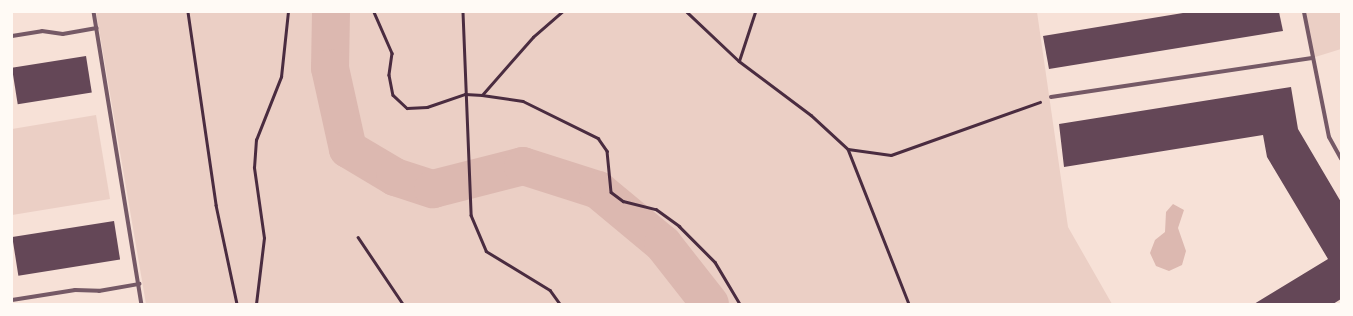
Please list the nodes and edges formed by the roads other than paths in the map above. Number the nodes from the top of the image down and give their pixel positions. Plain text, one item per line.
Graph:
1 (94, 12) edge
2 (1304, 12) edge
3 (96, 28) junction
4 (63, 34) joint
5 (12, 36) edge
6 (1312, 58) junction
7 (1051, 97) road end
8 (1341, 159) edge
9 (139, 284) junction
10 (98, 291) joint
11 (12, 300) edge
12 (142, 304) edge

1 - 3 street
2 - 6 street
3 - 4 street
3 - 9 street
4 - 5 street
6 - 7 street
6 - 8 street
9 - 10 street
9 - 12 street
10 - 11 street

